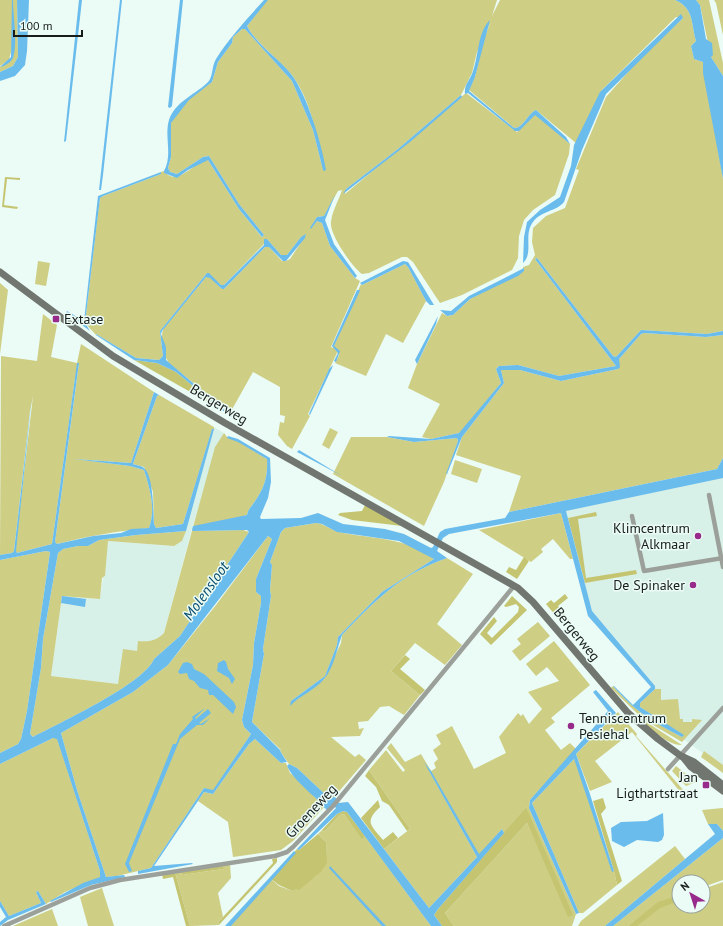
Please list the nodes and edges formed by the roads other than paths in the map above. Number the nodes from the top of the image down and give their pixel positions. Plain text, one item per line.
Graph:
1 (0, 272) edge
2 (709, 495) dead end
3 (632, 516) dead end
4 (722, 558) edge
5 (723, 567) edge
6 (510, 591) junction
7 (723, 708) edge
8 (681, 756) junction
9 (668, 769) dead end
10 (723, 785) edge
11 (723, 791) edge
12 (4, 926) edge

1 - 6 main road, Bergerweg
2 - 4 street
3 - 4 street
4 - 5 street
6 - 8 main road, Bergerweg
6 - 12 street, Groeneweg
7 - 8 street
8 - 9 street
8 - 10 main road, Bergerweg
8 - 11 main road, Bergerweg

